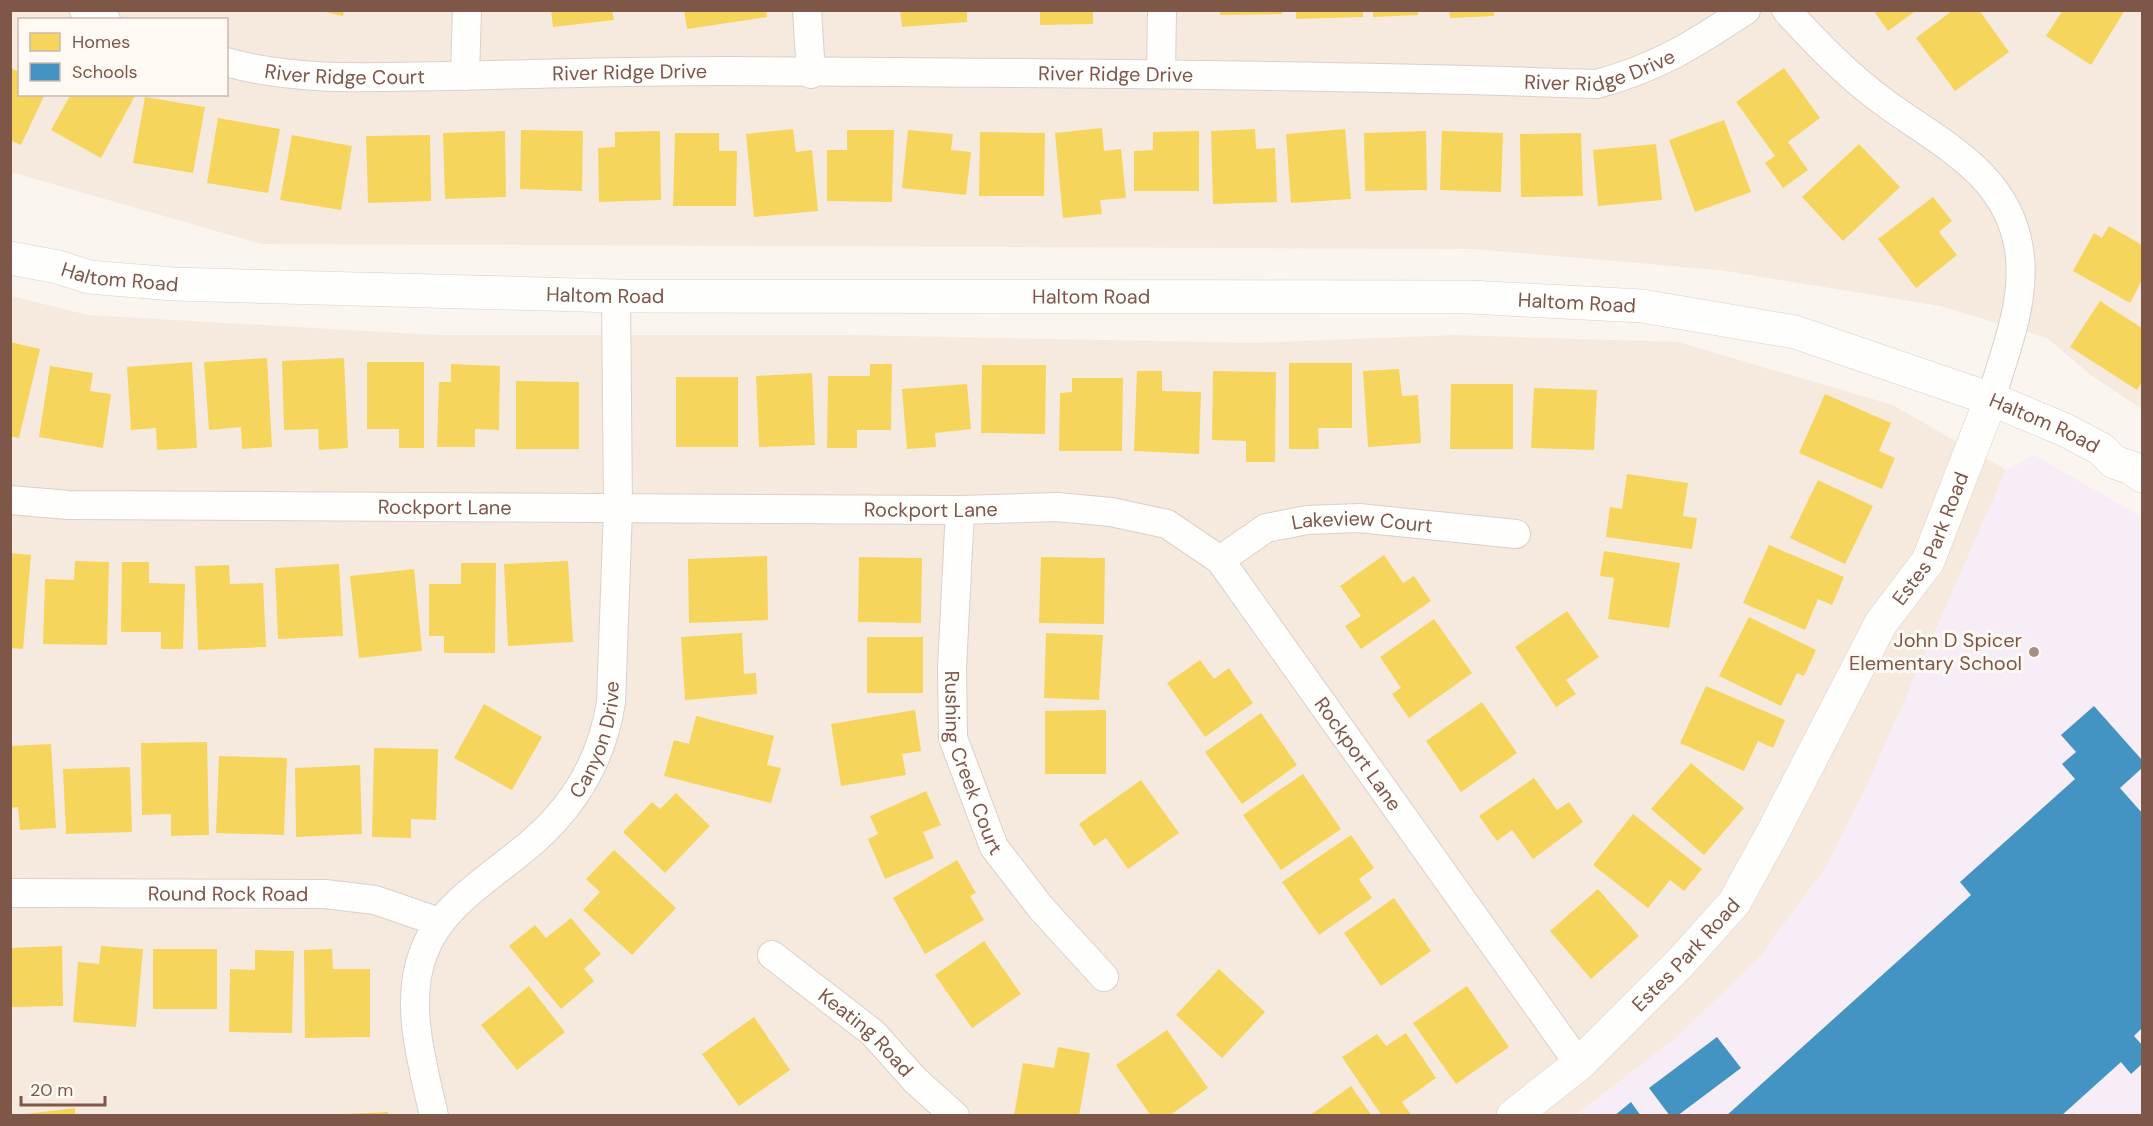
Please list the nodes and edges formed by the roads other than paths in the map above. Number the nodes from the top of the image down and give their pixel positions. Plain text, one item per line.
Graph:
1 (84, 10) edge
2 (467, 10) edge
3 (807, 10) edge
4 (1162, 10) edge
5 (1746, 10) edge
6 (1786, 10) edge
7 (102, 18) edge
8 (228, 62) edge
9 (1161, 73) junction
10 (811, 74) junction
11 (465, 76) junction
12 (10, 258) edge
13 (616, 296) junction
14 (1991, 399) junction
15 (2142, 476) edge
16 (10, 500) edge
17 (618, 509) junction
18 (960, 510) junction
19 (1516, 534) dead end
20 (1220, 560) junction
21 (10, 893) edge
22 (439, 922) junction
23 (772, 955) dead end
24 (1104, 977) dead end
25 (1579, 1064) junction
26 (434, 1116) edge
27 (955, 1116) edge
28 (1512, 1116) edge

1 - 7 street
2 - 11 street
3 - 10 street
4 - 9 street
5 - 9 street, River Ridge Drive
6 - 14 street, Estes Park Road
8 - 11 street, River Ridge Court
9 - 10 street, River Ridge Drive
10 - 11 street, River Ridge Drive
12 - 13 main road, Haltom Road
13 - 14 main road, Haltom Road
13 - 17 street, Canyon Drive
14 - 15 main road, Haltom Road
14 - 25 main road, Estes Park Road
16 - 17 street, Rockport Lane
17 - 18 street, Rockport Lane
17 - 22 street, Canyon Drive
18 - 20 street, Rockport Lane
18 - 24 street, Rushing Creek Court
19 - 20 street, Lakeview Court
20 - 25 street, Rockport Lane
21 - 22 street, Round Rock Road
22 - 26 street, Canyon Drive
23 - 27 street, Keating Road
25 - 28 main road, Estes Park Road

